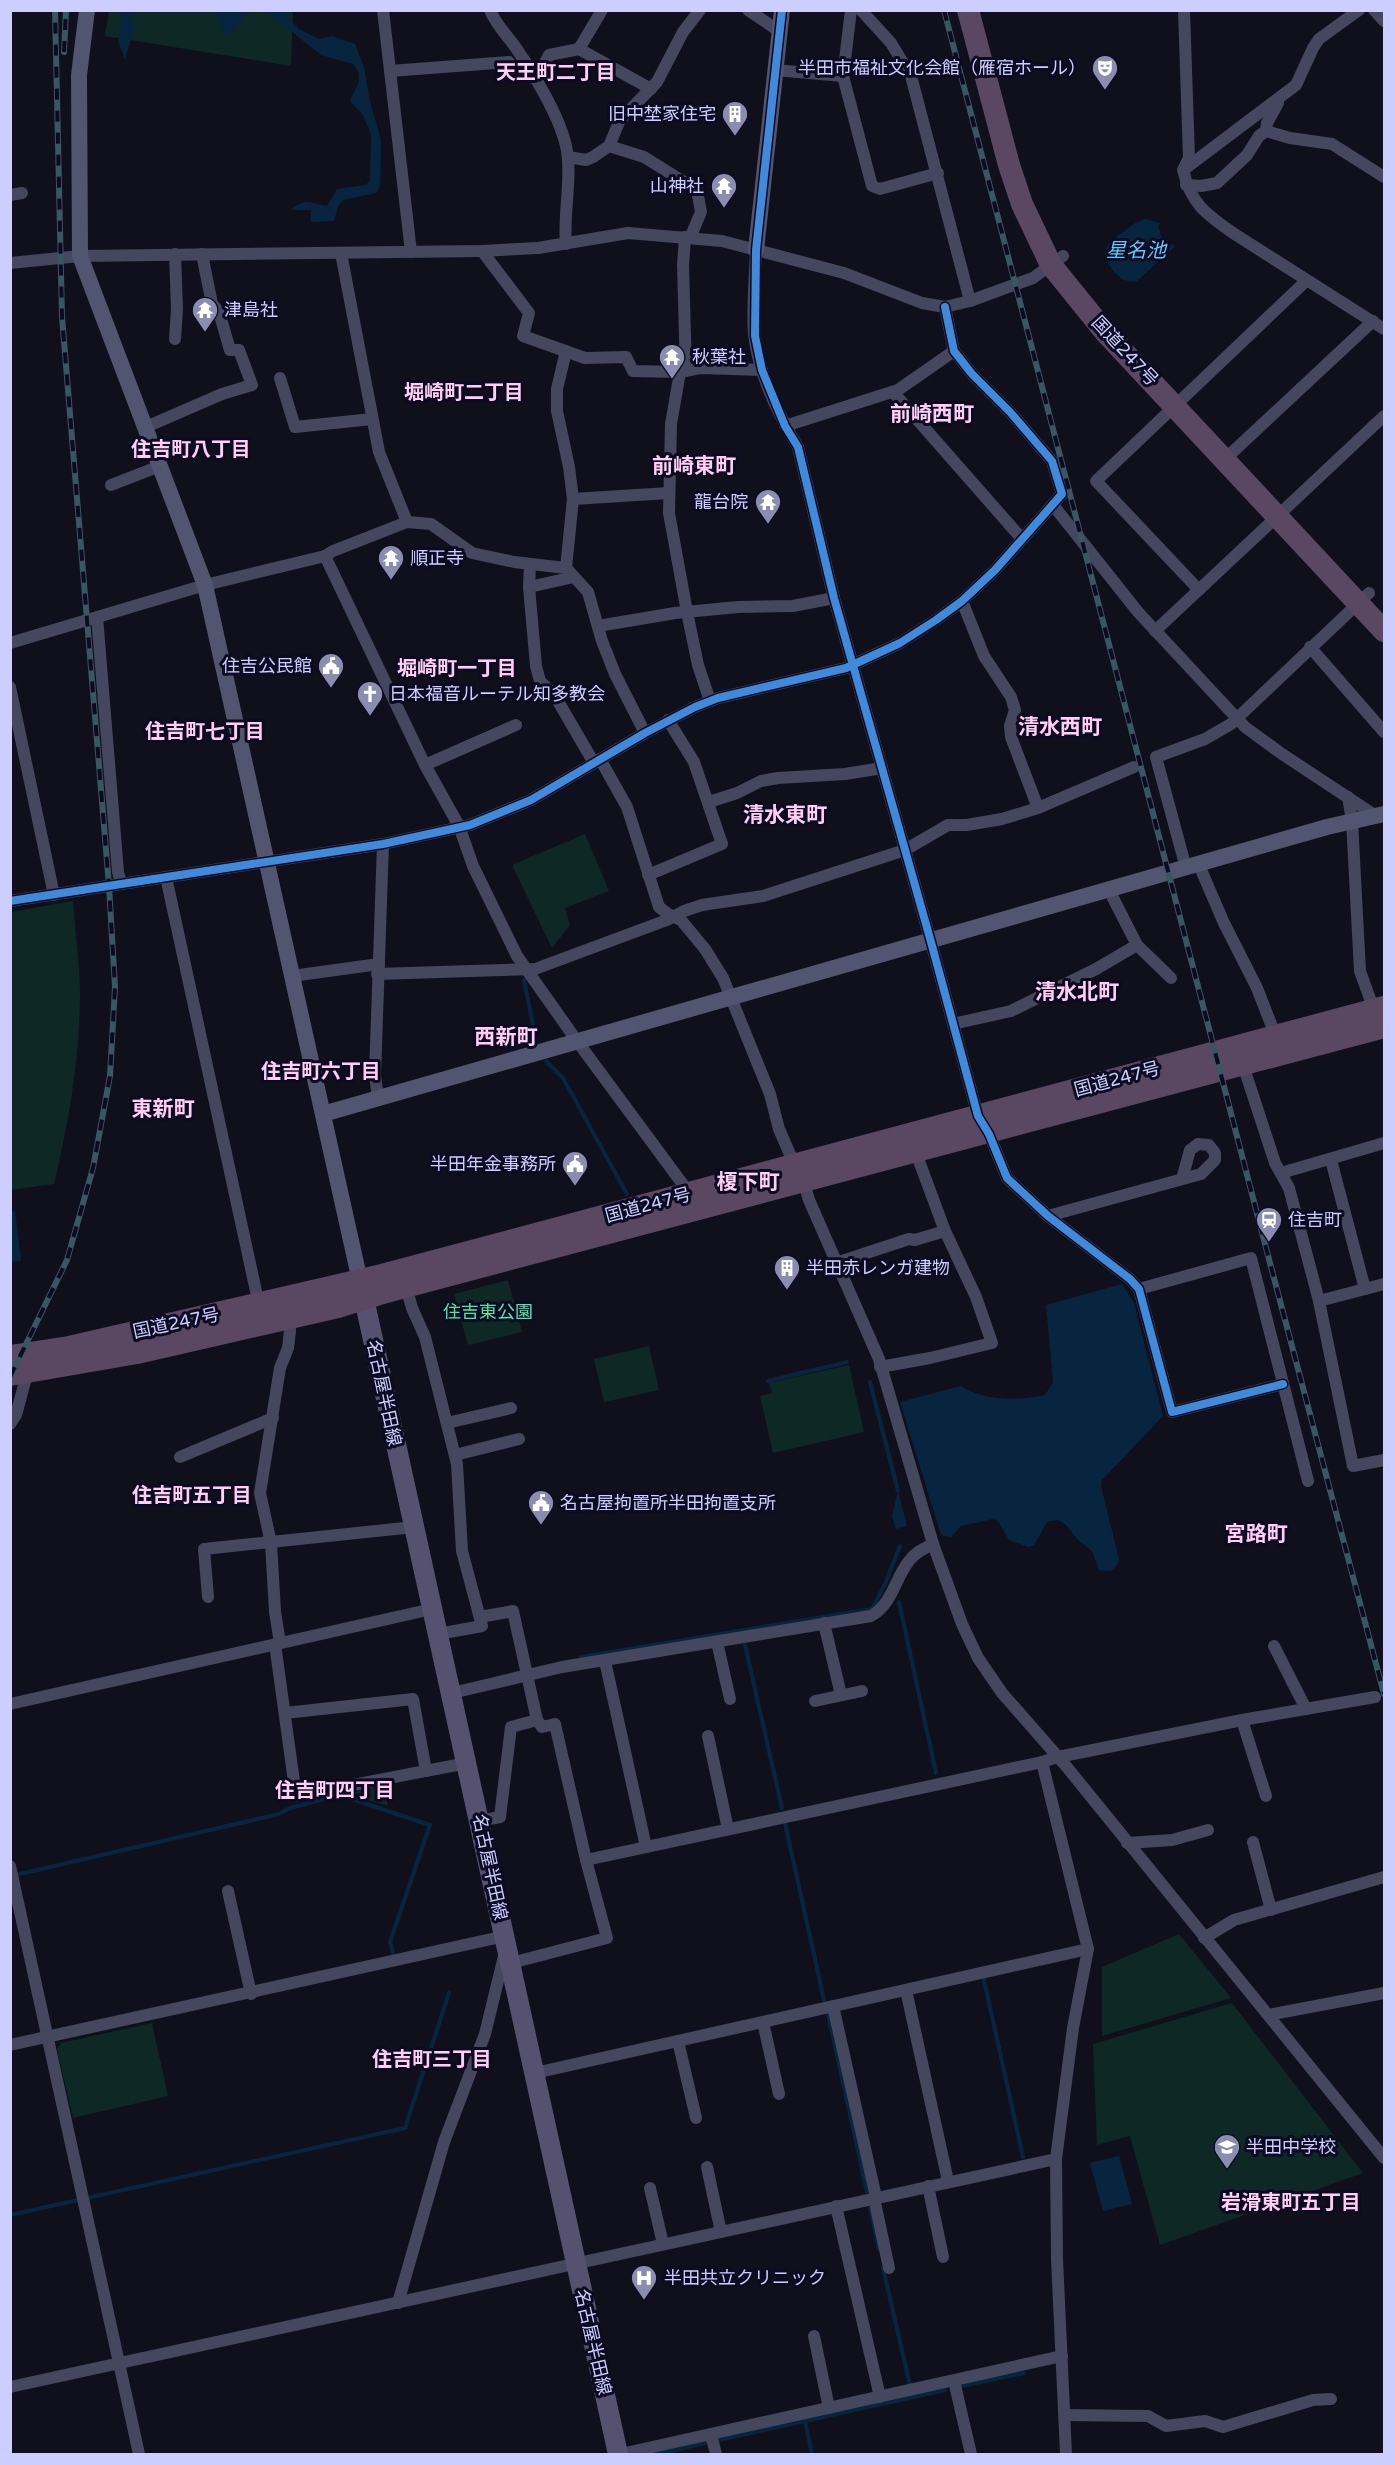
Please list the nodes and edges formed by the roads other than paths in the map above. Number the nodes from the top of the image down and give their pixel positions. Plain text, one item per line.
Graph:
1 (87, 10) edge
2 (382, 10) edge
3 (490, 10) edge
4 (602, 10) edge
5 (700, 10) edge
6 (748, 10) edge
7 (782, 10) edge
8 (851, 10) edge
9 (861, 10) edge
10 (968, 10) edge
11 (984, 10) edge
12 (1184, 10) edge
13 (1359, 10) edge
14 (1374, 10) edge
15 (1384, 21) edge
16 (779, 31) junction
17 (579, 49) junction
18 (509, 62) dead end
19 (775, 70) junction
20 (390, 71) junction
21 (843, 76) junction
22 (536, 79) junction
23 (651, 89) junction
24 (1281, 99) junction
25 (1266, 131) junction
26 (609, 146) junction
27 (568, 157) junction
28 (1183, 170) junction
29 (938, 173) junction
30 (1384, 177) edge
31 (1186, 185) junction
32 (687, 237) junction
33 (566, 244) junction
34 (756, 250) junction
35 (482, 251) junction
36 (411, 252) junction
37 (341, 253) junction
38 (176, 254) junction
39 (202, 254) junction
40 (80, 256) junction
41 (1057, 260) junction
42 (10, 263) edge
43 (1306, 281) junction
44 (970, 301) junction
45 (945, 307) junction
46 (1373, 321) junction
47 (1384, 329) edge
48 (175, 339) dead end
49 (566, 351) junction
50 (954, 351) junction
51 (762, 370) junction
52 (683, 372) junction
53 (280, 378) dead end
54 (892, 393) junction
55 (1180, 401) junction
56 (1384, 416) edge
57 (372, 419) junction
58 (785, 426) junction
59 (146, 427) junction
60 (1230, 455) junction
61 (160, 466) junction
62 (111, 485) dead end
63 (669, 493) junction
64 (573, 499) junction
65 (1053, 505) junction
66 (1283, 512) junction
67 (407, 522) junction
68 (1022, 539) junction
69 (325, 556) junction
70 (530, 564) junction
71 (570, 573) junction
72 (205, 585) junction
73 (529, 587) junction
74 (1199, 590) junction
75 (834, 598) junction
76 (1363, 598) junction
77 (962, 601) junction
78 (1384, 610) edge
79 (687, 612) junction
80 (97, 617) junction
81 (598, 626) junction
82 (1155, 631) junction
83 (1384, 631) edge
84 (10, 642) edge
85 (1310, 647) junction
86 (853, 664) junction
87 (10, 687) edge
88 (710, 701) junction
89 (1236, 718) junction
90 (668, 720) junction
91 (516, 725) dead end
92 (1384, 732) edge
93 (645, 733) junction
94 (24, 752) junction
95 (10, 755) edge
96 (597, 761) junction
97 (426, 765) junction
98 (1134, 767) dead end
99 (882, 768) junction
100 (1347, 797) junction
101 (709, 802) junction
102 (1038, 808) junction
103 (1380, 815) edge
104 (1352, 821) junction
105 (459, 826) junction
106 (383, 844) junction
107 (905, 850) junction
108 (266, 861) junction
109 (1192, 867) junction
110 (648, 875) junction
111 (166, 877) junction
112 (122, 883) junction
113 (1109, 890) junction
114 (54, 895) junction
115 (10, 901) edge
116 (674, 917) junction
117 (931, 942) junction
118 (1137, 945) junction
119 (378, 969) junction
120 (526, 969) junction
121 (292, 976) junction
122 (1171, 978) dead end
123 (732, 999) junction
124 (1382, 1021) edge
125 (953, 1024) junction
126 (1276, 1037) junction
127 (577, 1041) junction
128 (1244, 1065) junction
129 (378, 1098) junction
130 (323, 1114) junction
131 (984, 1125) junction
132 (1384, 1143) edge
133 (916, 1153) junction
134 (1331, 1160) junction
135 (1281, 1173) junction
136 (800, 1174) junction
137 (1182, 1179) dead end
138 (690, 1194) junction
139 (1048, 1216) junction
140 (945, 1231) junction
141 (836, 1263) junction
142 (1384, 1284) edge
143 (406, 1287) junction
144 (1139, 1289) junction
145 (1365, 1289) junction
146 (362, 1290) junction
147 (1319, 1301) junction
148 (260, 1305) junction
149 (289, 1319) junction
150 (10, 1356) edge
151 (880, 1367) junction
152 (19, 1375) edge
153 (1283, 1384) junction
154 (512, 1408) dead end
155 (273, 1418) junction
156 (447, 1423) junction
157 (10, 1424) edge
158 (519, 1439) dead end
159 (455, 1455) junction
160 (180, 1457) dead end
161 (1384, 1460) edge
162 (1308, 1481) dead end
163 (414, 1527) junction
164 (271, 1543) junction
165 (933, 1544) junction
166 (208, 1597) dead end
167 (432, 1609) junction
168 (480, 1617) junction
169 (824, 1623) junction
170 (438, 1634) junction
171 (717, 1642) junction
172 (277, 1643) junction
173 (1274, 1646) dead end
174 (605, 1661) junction
175 (528, 1676) junction
176 (862, 1690) dead end
177 (452, 1693) junction
178 (841, 1695) junction
179 (1375, 1697) dead end
180 (730, 1699) dead end
181 (815, 1701) dead end
182 (10, 1704) edge
183 (1306, 1709) junction
184 (285, 1713) junction
185 (537, 1720) junction
186 (1242, 1720) junction
187 (708, 1736) dead end
188 (1058, 1757) junction
189 (467, 1762) junction
190 (1042, 1762) junction
191 (426, 1771) junction
192 (1266, 1796) dead end
193 (480, 1821) junction
194 (728, 1829) junction
195 (1208, 1830) dead end
196 (1253, 1842) dead end
197 (1127, 1844) junction
198 (646, 1847) junction
199 (586, 1860) junction
200 (10, 1866) edge
201 (1384, 1877) edge
202 (12, 1880) edge
203 (228, 1891) dead end
204 (1271, 1910) junction
205 (16, 1916) edge
206 (1204, 1938) junction
207 (508, 1948) junction
208 (1088, 1949) junction
209 (906, 1990) junction
210 (1384, 1993) edge
211 (251, 1994) junction
212 (834, 2006) junction
213 (1268, 2015) junction
214 (763, 2022) junction
215 (49, 2037) junction
216 (678, 2041) junction
217 (10, 2045) edge
218 (535, 2073) junction
219 (778, 2094) dead end
220 (696, 2118) dead end
221 (1384, 2158) edge
222 (1056, 2159) junction
223 (707, 2167) dead end
224 (948, 2181) junction
225 (928, 2186) junction
226 (650, 2188) dead end
227 (875, 2198) junction
228 (836, 2206) junction
229 (721, 2232) junction
230 (663, 2244) junction
231 (943, 2257) dead end
232 (576, 2264) junction
233 (889, 2268) dead end
234 (398, 2303) junction
235 (814, 2336) dead end
236 (1062, 2356) junction
237 (119, 2363) junction
238 (954, 2381) junction
239 (10, 2387) edge
240 (880, 2397) junction
241 (1331, 2399) dead end
242 (829, 2408) junction
243 (1065, 2415) junction
244 (711, 2435) junction
245 (139, 2454) edge
246 (620, 2454) edge
247 (716, 2454) edge
248 (970, 2454) edge
249 (1066, 2454) edge

1 - 40 street
2 - 20 street
3 - 22 street
4 - 17 street
5 - 23 street
6 - 16 street
7 - 16 street
8 - 21 street
9 - 29 street
10 - 41 highway, 国道247号
11 - 41 highway, 国道247号
12 - 28 street
13 - 24 street
14 - 15 street
16 - 19 street
17 - 22 street
17 - 23 street
18 - 20 street
19 - 21 street
19 - 34 street
20 - 36 street
21 - 29 street
22 - 27 street
23 - 26 street
24 - 25 street
24 - 28 street
25 - 30 street
25 - 31 street
26 - 27 street
26 - 32 street
27 - 33 street
28 - 31 street
29 - 44 street
31 - 43 street
32 - 33 street
32 - 34 street
32 - 52 street
33 - 35 street
34 - 45 street
34 - 51 street
35 - 36 street
35 - 49 street
36 - 37 street
37 - 39 street
37 - 57 street
38 - 39 street
38 - 40 street
38 - 48 street
39 - 59 street
40 - 42 street
40 - 59 street
41 - 44 street
41 - 55 highway, 国道247号
43 - 46 street
43 - 55 street
44 - 45 street
45 - 50 street
46 - 47 street
46 - 60 street
49 - 52 street
49 - 64 street
50 - 54 street
50 - 65 street
51 - 52 street
51 - 58 street
52 - 63 street
53 - 57 street
54 - 58 street
54 - 68 street
55 - 60 highway, 国道247号
55 - 74 street
56 - 66 street
57 - 67 street
58 - 75 street
59 - 61 street
60 - 66 highway, 国道247号
61 - 62 street
61 - 72 street
63 - 64 street
63 - 79 street
64 - 71 street
65 - 68 street
65 - 82 street
66 - 74 street
66 - 76 highway, 国道247号
67 - 69 street
67 - 70 street
68 - 77 street
69 - 72 street
69 - 97 street
70 - 71 street
70 - 73 street
71 - 73 street
71 - 81 street
72 - 80 street
72 - 108 street
73 - 96 street
74 - 82 street
75 - 79 street
75 - 86 street
76 - 78 highway, 国道247号
76 - 83 highway, 国道247号
76 - 85 street
77 - 86 street
77 - 102 street
79 - 81 street
79 - 88 street
80 - 84 street
80 - 112 street
81 - 93 street
82 - 89 street
85 - 89 street
85 - 92 street
86 - 88 street
86 - 99 street
87 - 94 street
88 - 90 street
89 - 100 street
89 - 109 street
90 - 93 street
90 - 101 street
91 - 97 street
93 - 96 street
94 - 95 street
94 - 114 street
96 - 105 street
96 - 110 street
97 - 105 street
98 - 102 street
99 - 101 street
99 - 107 street
100 - 103 street
100 - 104 street
101 - 110 street
102 - 107 street
103 - 104 street
104 - 109 street
104 - 124 street
105 - 106 street
105 - 120 street
106 - 108 street
106 - 119 street
107 - 116 street
107 - 117 street
108 - 111 street
108 - 121 street
109 - 113 street
109 - 126 street
110 - 116 street
111 - 112 street
111 - 148 street
112 - 114 street
113 - 117 street
113 - 118 street
114 - 115 street
116 - 120 street
116 - 123 street
117 - 123 street
117 - 125 street
118 - 122 street
118 - 125 street
119 - 120 street
119 - 121 street
119 - 129 street
120 - 127 street
121 - 130 street
123 - 127 street
123 - 136 street
124 - 126 highway, 国道247号
124 - 128 highway, 国道247号
125 - 131 street
126 - 131 highway, 国道247号
127 - 129 street
127 - 138 street
128 - 131 highway, 国道247号
128 - 135 street
129 - 130 street
130 - 146 street
131 - 133 highway, 国道247号
131 - 136 highway, 国道247号
131 - 139 street
132 - 134 street
133 - 136 highway, 国道247号
133 - 140 street
134 - 135 street
134 - 145 street
135 - 147 street
136 - 138 highway, 国道247号
136 - 141 street
136 - 143 highway, 国道247号
137 - 139 street
138 - 146 highway, 国道247号
139 - 144 street
140 - 141 street
140 - 151 street
141 - 151 street
142 - 145 street
143 - 146 highway, 国道247号
143 - 156 street
144 - 153 street
144 - 153 street
145 - 147 street
146 - 148 highway, 国道247号
146 - 149 highway, 国道247号
146 - 163 main road, 名古屋半田線
147 - 161 street
148 - 150 highway, 国道247号
149 - 152 highway, 国道247号
149 - 155 street
151 - 165 street
152 - 157 street
153 - 162 street
154 - 156 street
155 - 160 street
155 - 164 street
156 - 159 street
158 - 159 street
159 - 168 street
163 - 164 street
163 - 167 main road, 名古屋半田線
164 - 166 street
164 - 172 street
165 - 169 street
165 - 188 street
167 - 170 main road, 名古屋半田線
167 - 172 street
168 - 170 street
168 - 175 street
169 - 171 street
169 - 178 street
170 - 177 main road, 名古屋半田線
171 - 174 street
171 - 180 street
172 - 182 street
172 - 184 street
173 - 183 street
174 - 175 street
174 - 198 street
175 - 177 street
175 - 185 street
176 - 178 street
177 - 189 main road, 名古屋半田線
178 - 181 street
179 - 183 street
183 - 186 street
184 - 191 street
184 - 191 street
185 - 193 street
185 - 199 street
186 - 188 street
186 - 192 street
187 - 194 street
188 - 190 street
188 - 197 street
189 - 191 street
189 - 193 main road, 名古屋半田線
190 - 194 street
190 - 208 street
193 - 207 main road, 名古屋半田線
194 - 198 street
195 - 197 street
196 - 204 street
197 - 206 street
198 - 199 street
199 - 207 street
200 - 202 street
201 - 204 street
202 - 205 street
203 - 211 street
204 - 206 street
205 - 215 street
206 - 213 street
207 - 211 street
207 - 218 main road, 名古屋半田線
207 - 234 street
208 - 209 street
208 - 222 street
209 - 212 street
209 - 224 street
210 - 213 street
211 - 215 street
212 - 214 street
212 - 227 street
213 - 221 street
214 - 216 street
214 - 219 street
215 - 217 street
215 - 237 street
216 - 218 street
216 - 220 street
218 - 232 main road, 名古屋半田線
222 - 224 street
222 - 236 street
223 - 229 street
224 - 225 street
225 - 227 street
225 - 231 street
226 - 230 street
227 - 228 street
227 - 233 street
228 - 229 street
228 - 240 street
229 - 230 street
230 - 232 street
232 - 234 street
232 - 246 main road, 名古屋半田線
234 - 237 street
235 - 242 street
236 - 238 street
236 - 243 street
237 - 239 street
237 - 245 street
238 - 240 street
238 - 248 street
240 - 242 street
241 - 243 street
242 - 244 street
243 - 249 street
244 - 246 street
244 - 247 street

